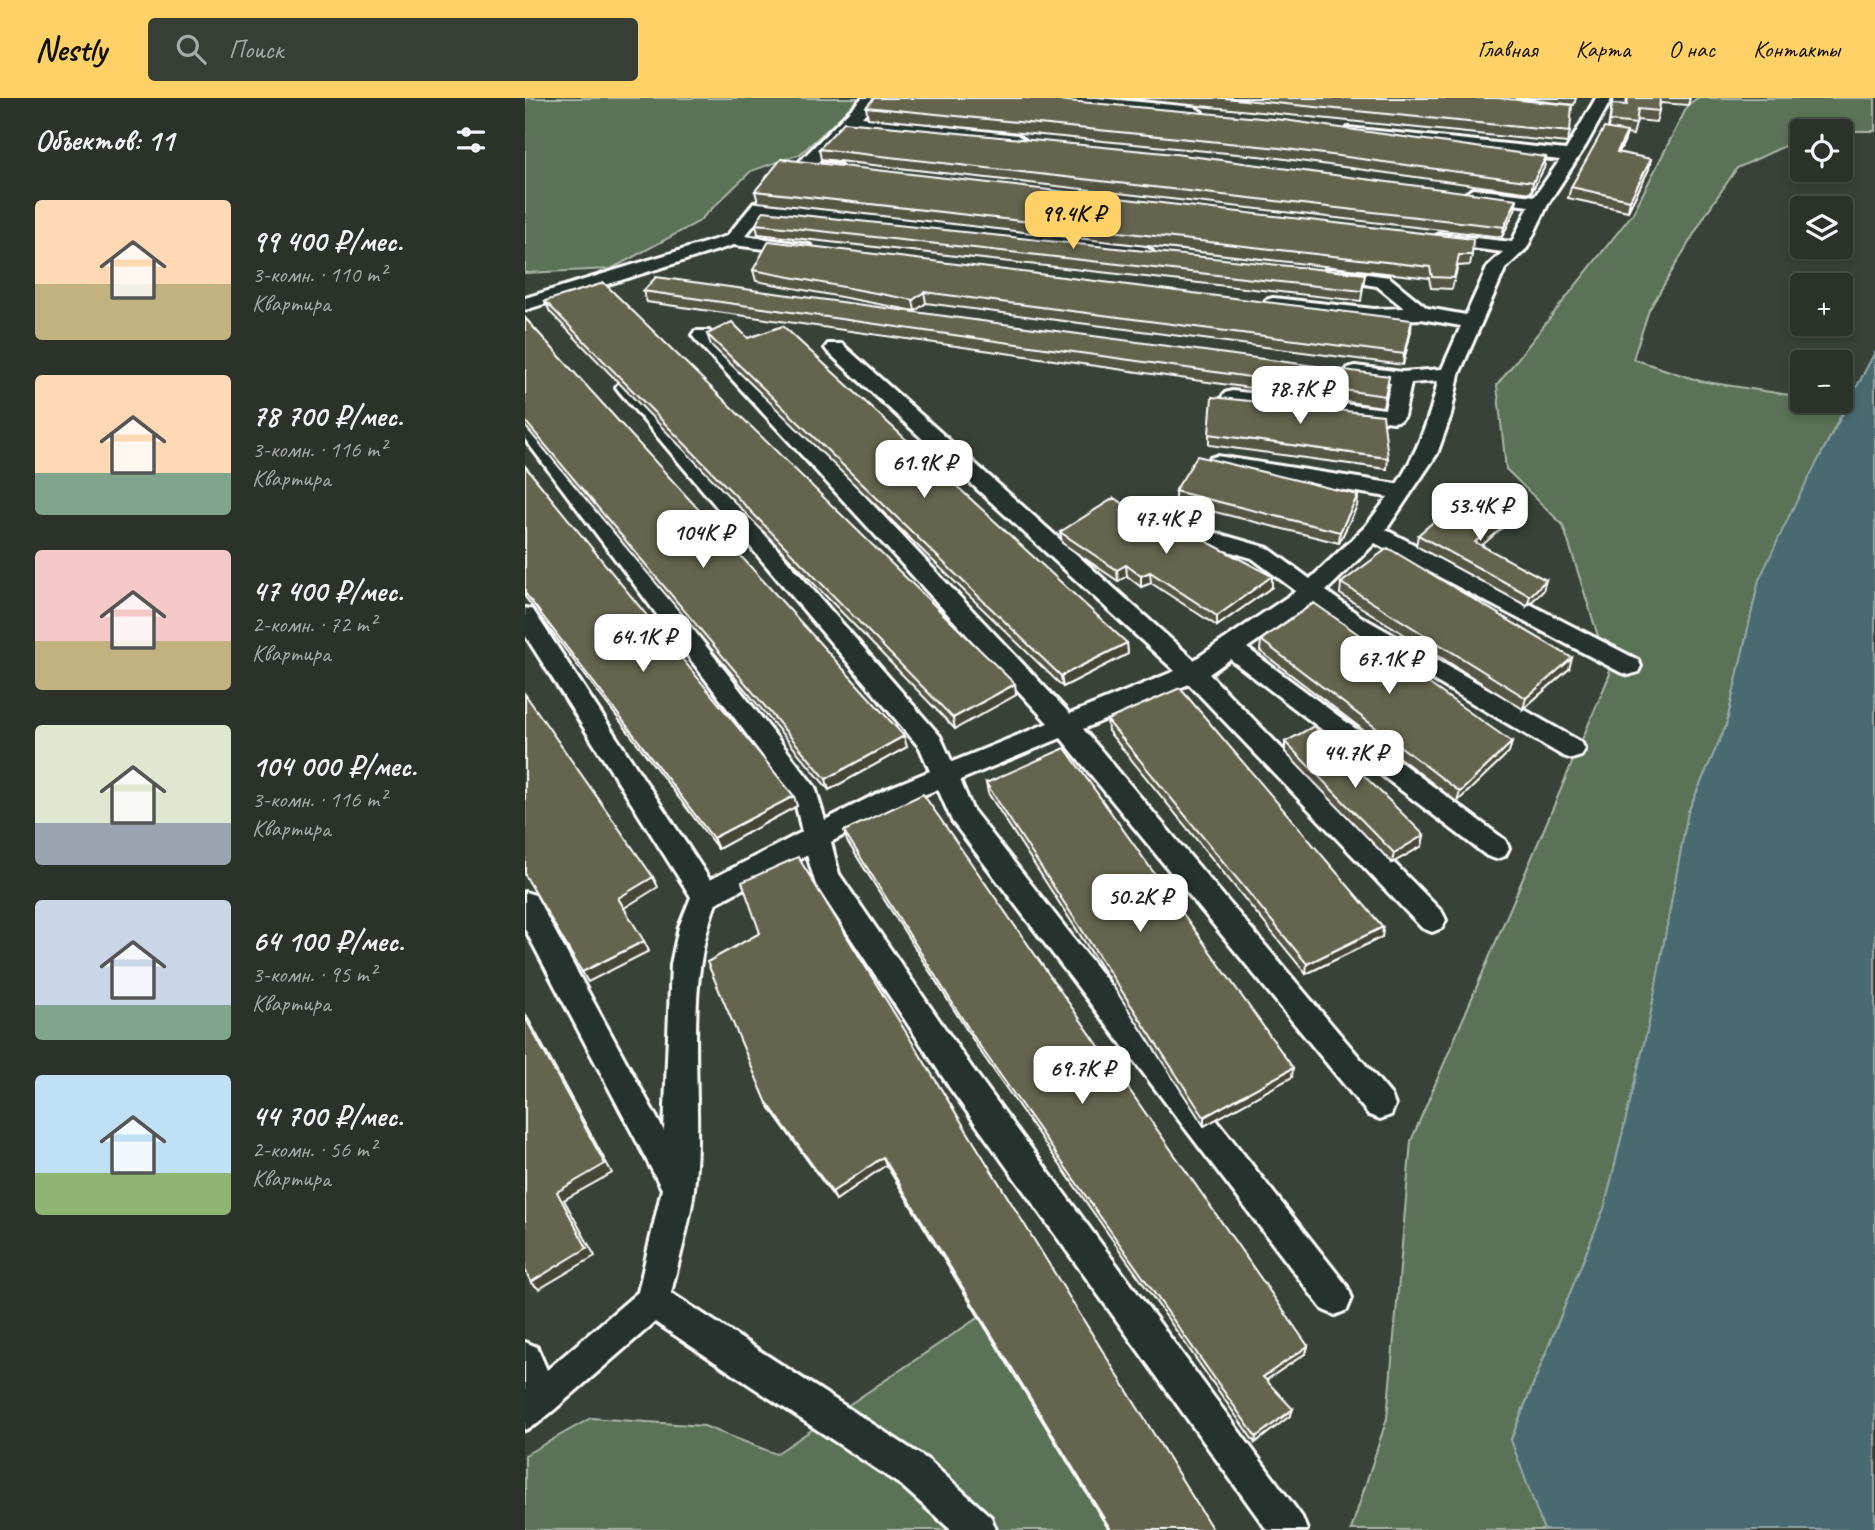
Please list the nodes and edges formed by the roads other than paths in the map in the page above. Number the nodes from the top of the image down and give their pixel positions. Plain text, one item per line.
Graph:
1 (871, 98) edge
2 (1047, 98) edge
3 (1594, 108) edge
4 (1210, 114) edge
5 (848, 120) junction
6 (1344, 129) edge
7 (1028, 141) edge
8 (1571, 156) junction
9 (846, 170) edge
10 (1457, 192) edge
11 (1540, 202) junction
12 (1422, 237) edge
13 (733, 240) junction
14 (1518, 248) junction
15 (829, 252) edge
16 (1167, 254) edge
17 (1315, 272) edge
18 (599, 281) junction
19 (652, 286) edge
20 (537, 301) edge
21 (1251, 301) edge
22 (1421, 313) junction
23 (567, 318) edge
24 (1472, 322) junction
25 (702, 335) dead end
26 (835, 348) dead end
27 (1333, 369) edge
28 (613, 371) edge
29 (1450, 374) junction
30 (1402, 378) junction
31 (1232, 397) edge
32 (525, 425) edge
33 (1217, 463) edge
34 (1403, 492) junction
35 (1136, 517) edge
36 (1373, 532) junction
37 (1311, 592) junction
38 (525, 616) edge
39 (1230, 648) junction
40 (1629, 666) dead end
41 (1193, 673) junction
42 (1065, 725) junction
43 (1572, 750) dead end
44 (946, 773) junction
45 (817, 836) junction
46 (1496, 848) dead end
47 (705, 897) junction
48 (525, 903) edge
49 (1432, 920) dead end
50 (1380, 1105) dead end
51 (678, 1189) junction
52 (1335, 1298) dead end
53 (653, 1301) junction
54 (525, 1359) edge
55 (533, 1405) edge
56 (978, 1530) edge
57 (1289, 1530) edge

1 - 5 lane
2 - 4 lane
3 - 8 lane
5 - 7 lane
5 - 9 lane
6 - 8 lane
8 - 11 lane
10 - 11 lane
11 - 14 lane
12 - 14 lane
13 - 15 lane
13 - 16 lane
13 - 18 lane
14 - 24 lane
17 - 22 lane
18 - 19 lane
18 - 20 lane
20 - 23 lane
21 - 22 lane
22 - 24 lane
24 - 29 lane
25 - 42 lane
26 - 41 lane
27 - 30 lane
28 - 44 lane
29 - 30 lane
29 - 34 lane
30 - 31 lane
32 - 45 lane
33 - 34 lane
34 - 36 lane
35 - 37 lane
36 - 37 lane
36 - 40 lane
37 - 39 lane
37 - 43 lane
38 - 47 lane
39 - 41 lane
39 - 46 lane
41 - 42 lane
41 - 49 lane
42 - 44 lane
42 - 50 lane
44 - 45 lane
44 - 52 lane
45 - 47 lane
45 - 57 lane
47 - 51 lane
48 - 51 lane
51 - 53 lane
53 - 55 lane
53 - 56 lane
54 - 55 lane

